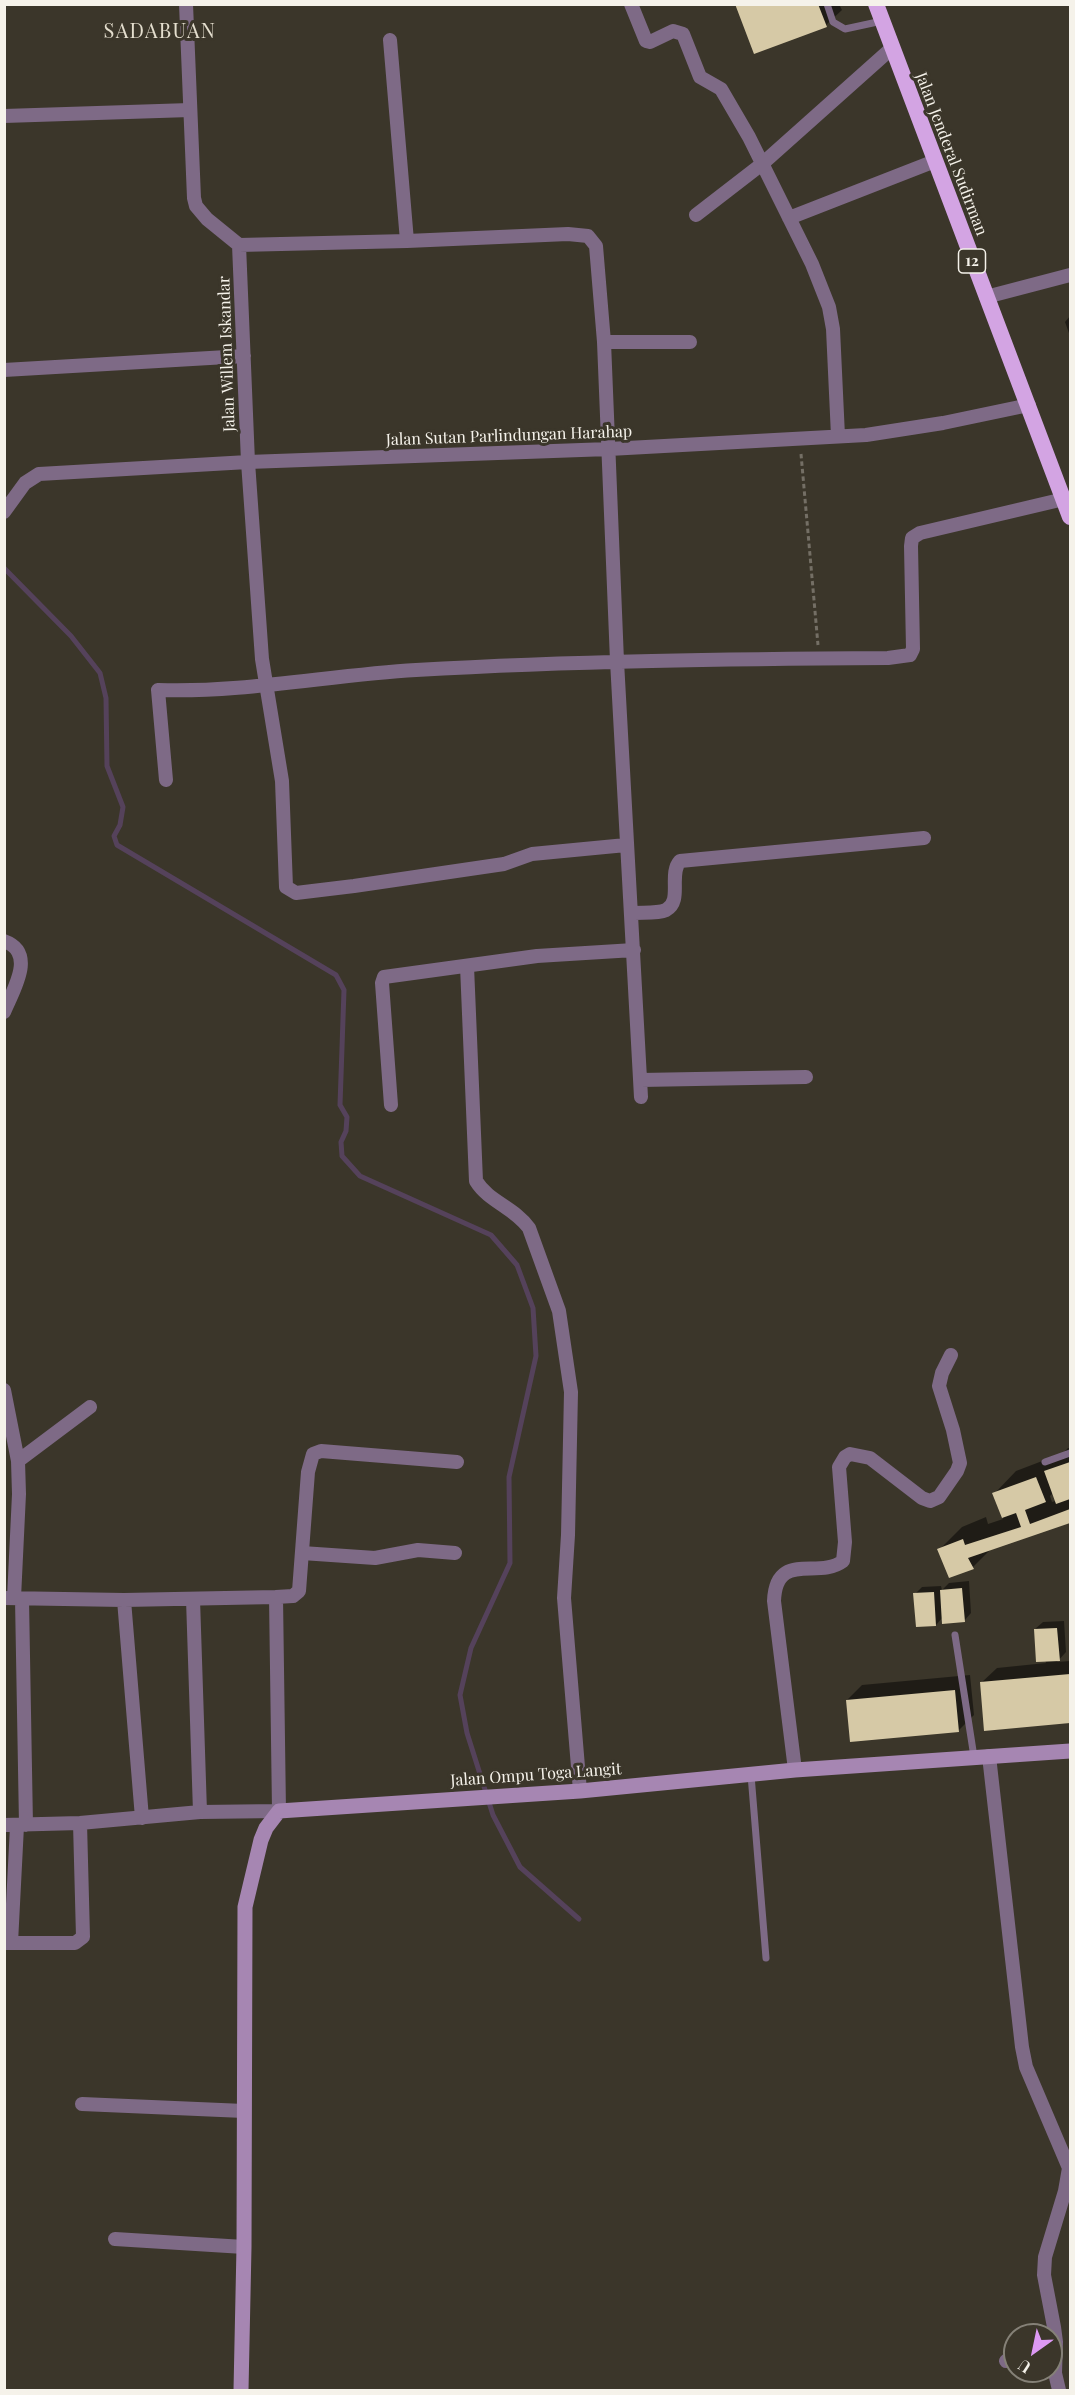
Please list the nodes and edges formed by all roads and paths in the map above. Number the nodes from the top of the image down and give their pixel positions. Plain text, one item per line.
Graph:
1 (186, 4) edge
2 (631, 4) edge
3 (827, 4) edge
4 (876, 4) edge
5 (882, 21) junction
6 (390, 40) dead end
7 (892, 48) junction
8 (190, 110) junction
9 (4, 116) edge
10 (935, 161) junction
11 (762, 164) junction
12 (696, 215) dead end
13 (789, 218) junction
14 (408, 241) junction
15 (239, 245) junction
16 (1071, 275) edge
17 (986, 297) junction
18 (604, 342) junction
19 (690, 342) dead end
20 (244, 356) junction
21 (4, 370) edge
22 (1029, 405) junction
23 (838, 436) junction
24 (800, 438) junction
25 (609, 449) junction
26 (248, 462) junction
27 (1064, 499) junction
28 (4, 512) edge
29 (1071, 517) edge
30 (819, 659) junction
31 (617, 661) junction
32 (265, 685) junction
33 (166, 780) dead end
34 (924, 838) dead end
35 (626, 845) junction
36 (632, 913) junction
37 (4, 941) edge
38 (634, 950) junction
39 (467, 966) junction
40 (4, 1012) edge
41 (806, 1077) dead end
42 (641, 1080) junction
43 (641, 1097) dead end
44 (391, 1105) dead end
45 (951, 1355) dead end
46 (4, 1390) edge
47 (90, 1407) dead end
48 (1071, 1453) edge
49 (18, 1461) junction
50 (457, 1462) dead end
51 (1045, 1462) dead end
52 (302, 1553) junction
53 (455, 1553) dead end
54 (276, 1597) junction
55 (13, 1598) edge
56 (193, 1599) junction
57 (124, 1600) junction
58 (955, 1635) dead end
59 (1071, 1751) edge
60 (989, 1756) junction
61 (974, 1757) junction
62 (795, 1770) junction
63 (751, 1775) junction
64 (580, 1791) junction
65 (279, 1811) junction
66 (200, 1812) junction
67 (142, 1818) junction
68 (80, 1823) junction
69 (16, 1826) edge
70 (8, 1943) edge
71 (766, 1958) dead end
72 (82, 2104) dead end
73 (243, 2111) junction
74 (115, 2240) dead end
75 (244, 2247) junction
76 (1053, 2323) edge
77 (241, 2391) edge

1 - 8 street
2 - 11 street
3 - 5 lane
4 - 5 highway, Jalan Jenderal Sudirman / 12
5 - 7 highway, Jalan Jenderal Sudirman / 12
6 - 14 street
7 - 10 highway, Jalan Jenderal Sudirman / 12
7 - 11 street
8 - 9 street
8 - 15 street
10 - 13 street
10 - 17 highway, Jalan Jenderal Sudirman / 12
11 - 12 street
11 - 13 street
13 - 23 street
14 - 15 street
14 - 18 street
15 - 20 street, Jalan Willem Iskandar
16 - 17 street
17 - 22 highway, Jalan Jenderal Sudirman / 12
18 - 19 street
18 - 25 street
20 - 21 street
20 - 26 street, Jalan Willem Iskandar
22 - 23 street, Jalan Sutan Parlindungan Harahap
22 - 27 highway, Jalan Jenderal Sudirman / 12
23 - 24 street, Jalan Sutan Parlindungan Harahap
24 - 25 street, Jalan Sutan Parlindungan Harahap
24 - 30 path
25 - 26 street, Jalan Sutan Parlindungan Harahap
25 - 31 street
26 - 28 street, Jalan Sutan Parlindungan Harahap
26 - 32 street, Jalan Willem Iskandar
27 - 29 highway, Jalan Jenderal Sudirman / 12
27 - 30 street
30 - 31 street
31 - 32 street
31 - 35 street
32 - 33 street
32 - 35 street, Jalan Willem Iskandar
34 - 36 street
35 - 36 street
36 - 38 street
37 - 40 street
38 - 39 street
38 - 42 street
39 - 44 street
39 - 64 street
41 - 42 street
42 - 43 street
45 - 62 street
46 - 49 street
47 - 49 street
48 - 51 lane
49 - 55 street
50 - 52 street
52 - 53 street
52 - 54 street
54 - 56 street
54 - 65 street
55 - 57 street
55 - 69 street
56 - 57 street
56 - 66 street
57 - 67 street
58 - 61 lane
59 - 60 main road, Jalan Ompu Toga Langit
60 - 61 main road, Jalan Ompu Toga Langit
60 - 76 street
61 - 62 main road, Jalan Ompu Toga Langit
62 - 63 main road, Jalan Ompu Toga Langit
63 - 64 main road, Jalan Ompu Toga Langit
63 - 71 lane
64 - 65 main road, Jalan Ompu Toga Langit
65 - 66 street, Jalan Ompu Toga Langit
65 - 73 main road
66 - 67 street, Jalan Ompu Toga Langit
67 - 68 street, Jalan Ompu Toga Langit
68 - 69 street, Jalan Ompu Toga Langit
68 - 70 street
69 - 70 street
72 - 73 street
73 - 75 main road
74 - 75 street
75 - 77 main road

